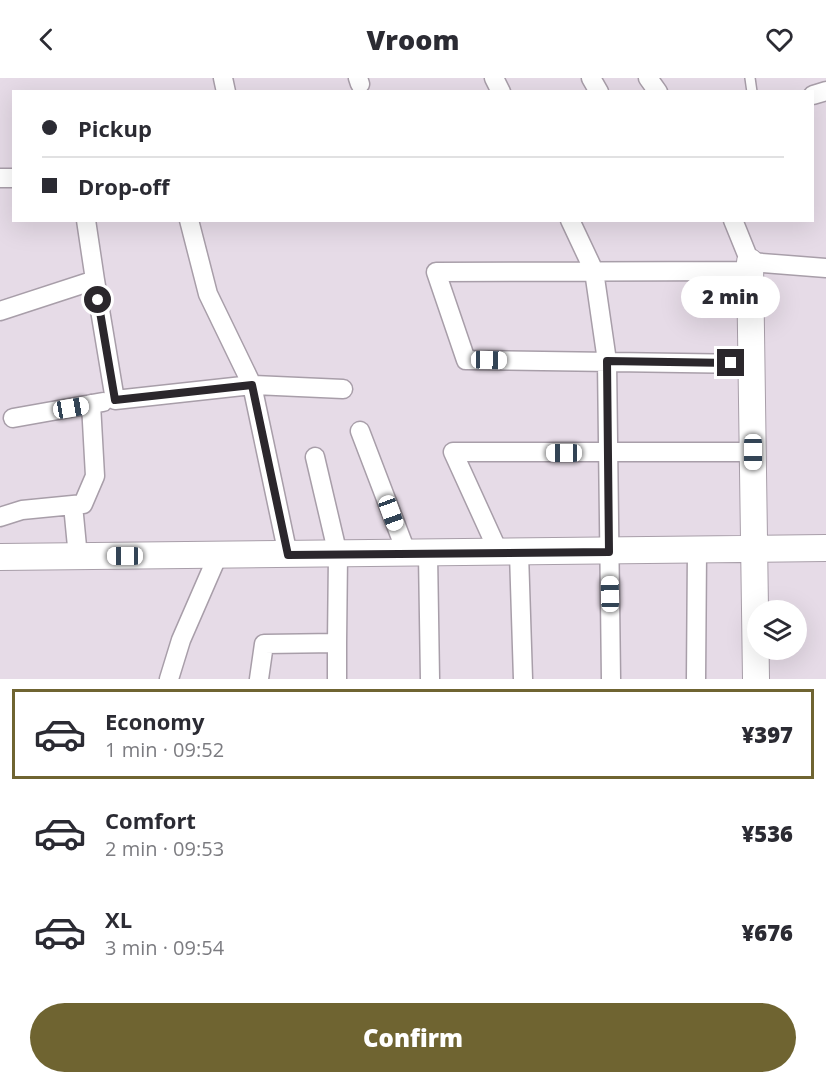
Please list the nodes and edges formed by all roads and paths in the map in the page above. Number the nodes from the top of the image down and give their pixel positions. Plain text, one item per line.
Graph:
1 (86, 222) edge
2 (190, 222) edge
3 (571, 222) edge
4 (734, 222) edge
5 (750, 267) junction
6 (826, 268) edge
7 (594, 271) junction
8 (95, 280) junction
9 (0, 311) edge
10 (607, 361) junction
11 (752, 364) junction
12 (252, 385) junction
13 (343, 389) dead end
14 (115, 400) junction
15 (91, 404) junction
16 (13, 418) dead end
17 (360, 430) dead end
18 (753, 452) junction
19 (608, 453) junction
20 (315, 457) dead end
21 (74, 505) junction
22 (0, 517) edge
23 (826, 548) edge
24 (754, 550) junction
25 (697, 551) junction
26 (609, 552) junction
27 (509, 553) junction
28 (417, 554) junction
29 (218, 555) junction
30 (288, 555) junction
31 (338, 555) junction
32 (0, 557) edge
33 (78, 557) junction
34 (337, 643) junction
35 (169, 679) edge
36 (259, 679) edge
37 (337, 679) edge
38 (430, 679) edge
39 (522, 679) edge
40 (611, 679) edge
41 (696, 679) edge
42 (756, 679) edge

1 - 8 street
2 - 12 street
3 - 7 street
4 - 5 street
5 - 6 street
5 - 7 street
5 - 11 street
7 - 10 street
7 - 10 street
8 - 9 street
8 - 14 street
10 - 11 street
10 - 19 street
11 - 18 street
12 - 13 street
12 - 14 street
12 - 30 street
14 - 15 street
15 - 16 street
15 - 21 street
17 - 28 street
18 - 19 street
18 - 24 street
19 - 26 street
19 - 27 street
20 - 31 street
21 - 22 street
21 - 33 street
23 - 24 street
24 - 25 street
24 - 42 street
25 - 26 street
25 - 41 street
26 - 27 street
26 - 40 street
27 - 28 street
27 - 39 street
28 - 31 street
28 - 38 street
29 - 30 street
29 - 33 street
29 - 35 street
30 - 31 street
31 - 34 street
32 - 33 street
34 - 36 street
34 - 37 street

